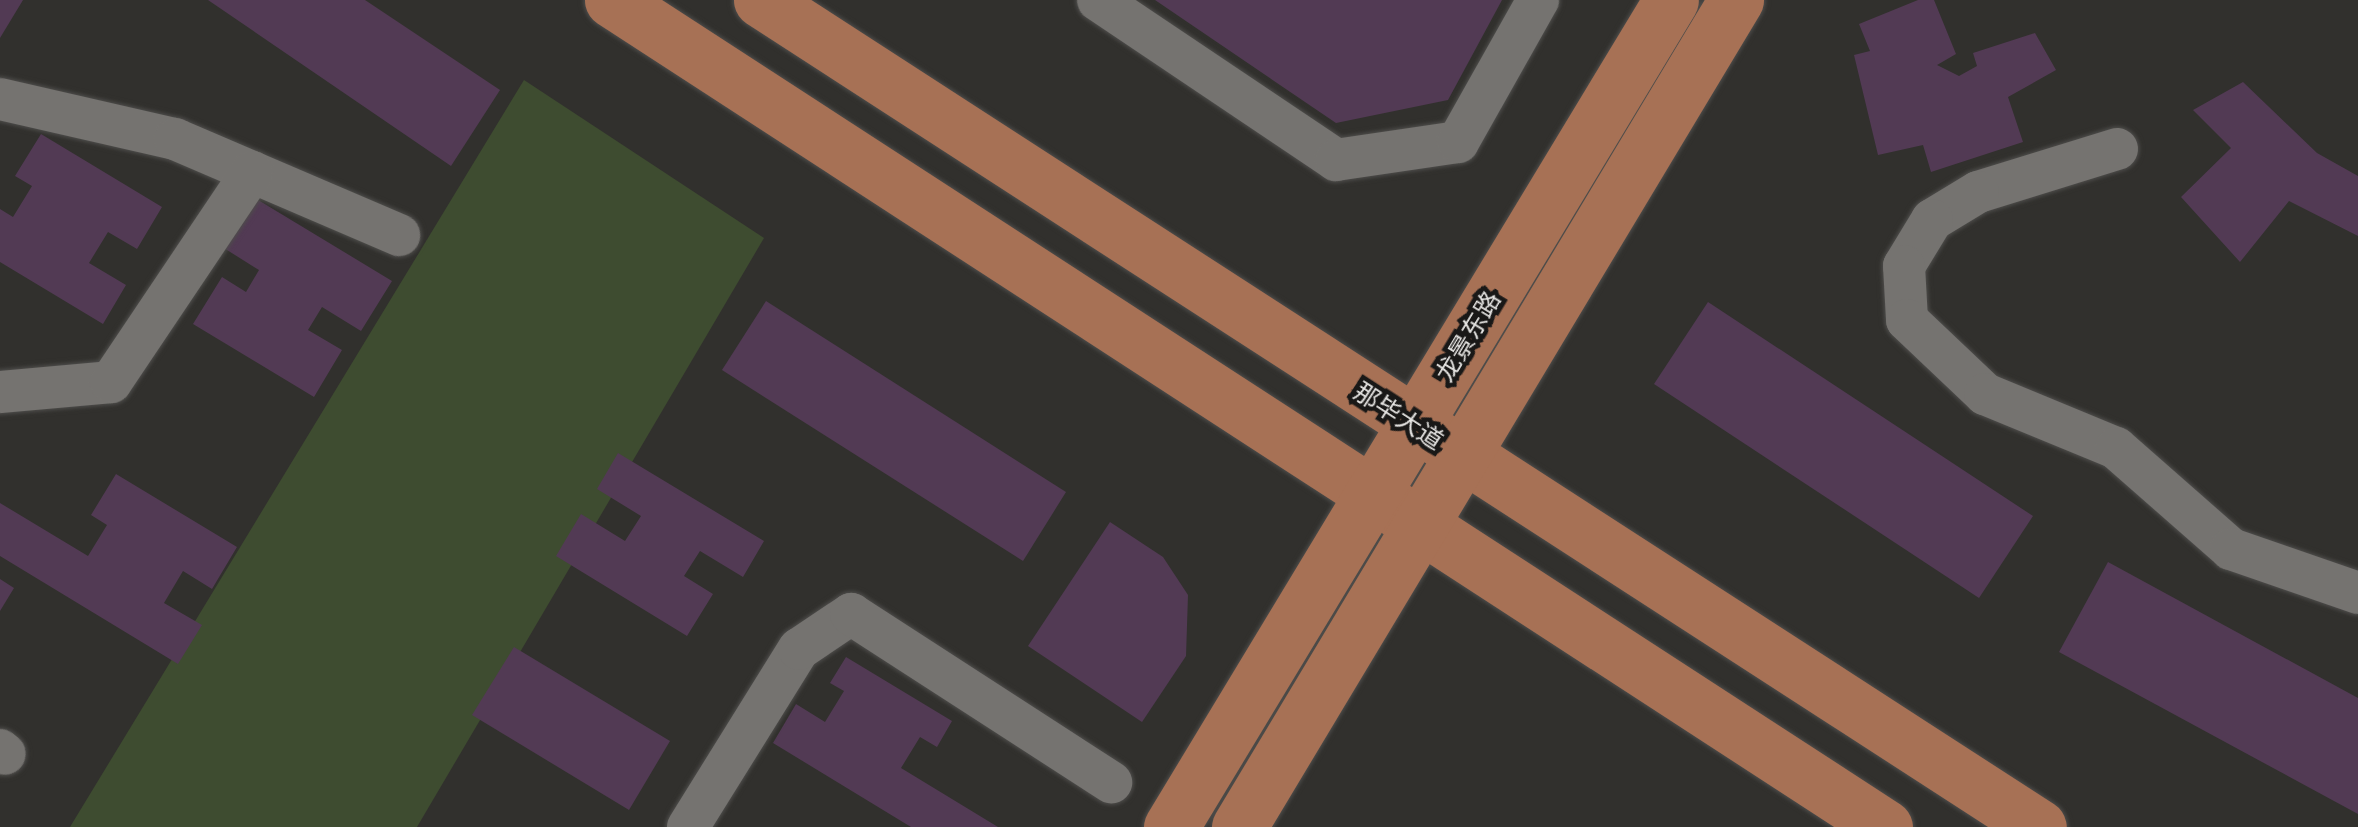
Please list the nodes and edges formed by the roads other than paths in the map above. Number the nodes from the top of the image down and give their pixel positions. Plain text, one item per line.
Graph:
1 (612, 0) edge
2 (761, 0) edge
3 (1098, 0) edge
4 (1538, 0) edge
5 (1671, 0) edge
6 (1736, 0) edge
7 (0, 98) edge
8 (2117, 149) dead end
9 (252, 172) junction
10 (399, 234) dead end
11 (0, 392) edge
12 (1414, 427) junction
13 (1461, 458) junction
14 (1369, 498) junction
15 (1418, 528) junction
16 (2358, 593) edge
17 (1112, 782) dead end
18 (688, 827) edge
19 (1171, 827) edge
20 (1239, 827) edge
21 (1885, 827) edge
22 (2039, 827) edge

1 - 14 main road
2 - 12 main road, 那毕大道
3 - 4 street
5 - 12 main road, 龙景东路
6 - 13 main road
7 - 9 street
8 - 16 street
9 - 10 street
9 - 11 street
12 - 13 main road, 那毕大道
12 - 14 main road, 龙景东路
13 - 15 main road
13 - 22 main road, 那毕大道
14 - 15 main road
14 - 19 main road, 龙景东路
15 - 20 main road
15 - 21 main road
17 - 18 street

